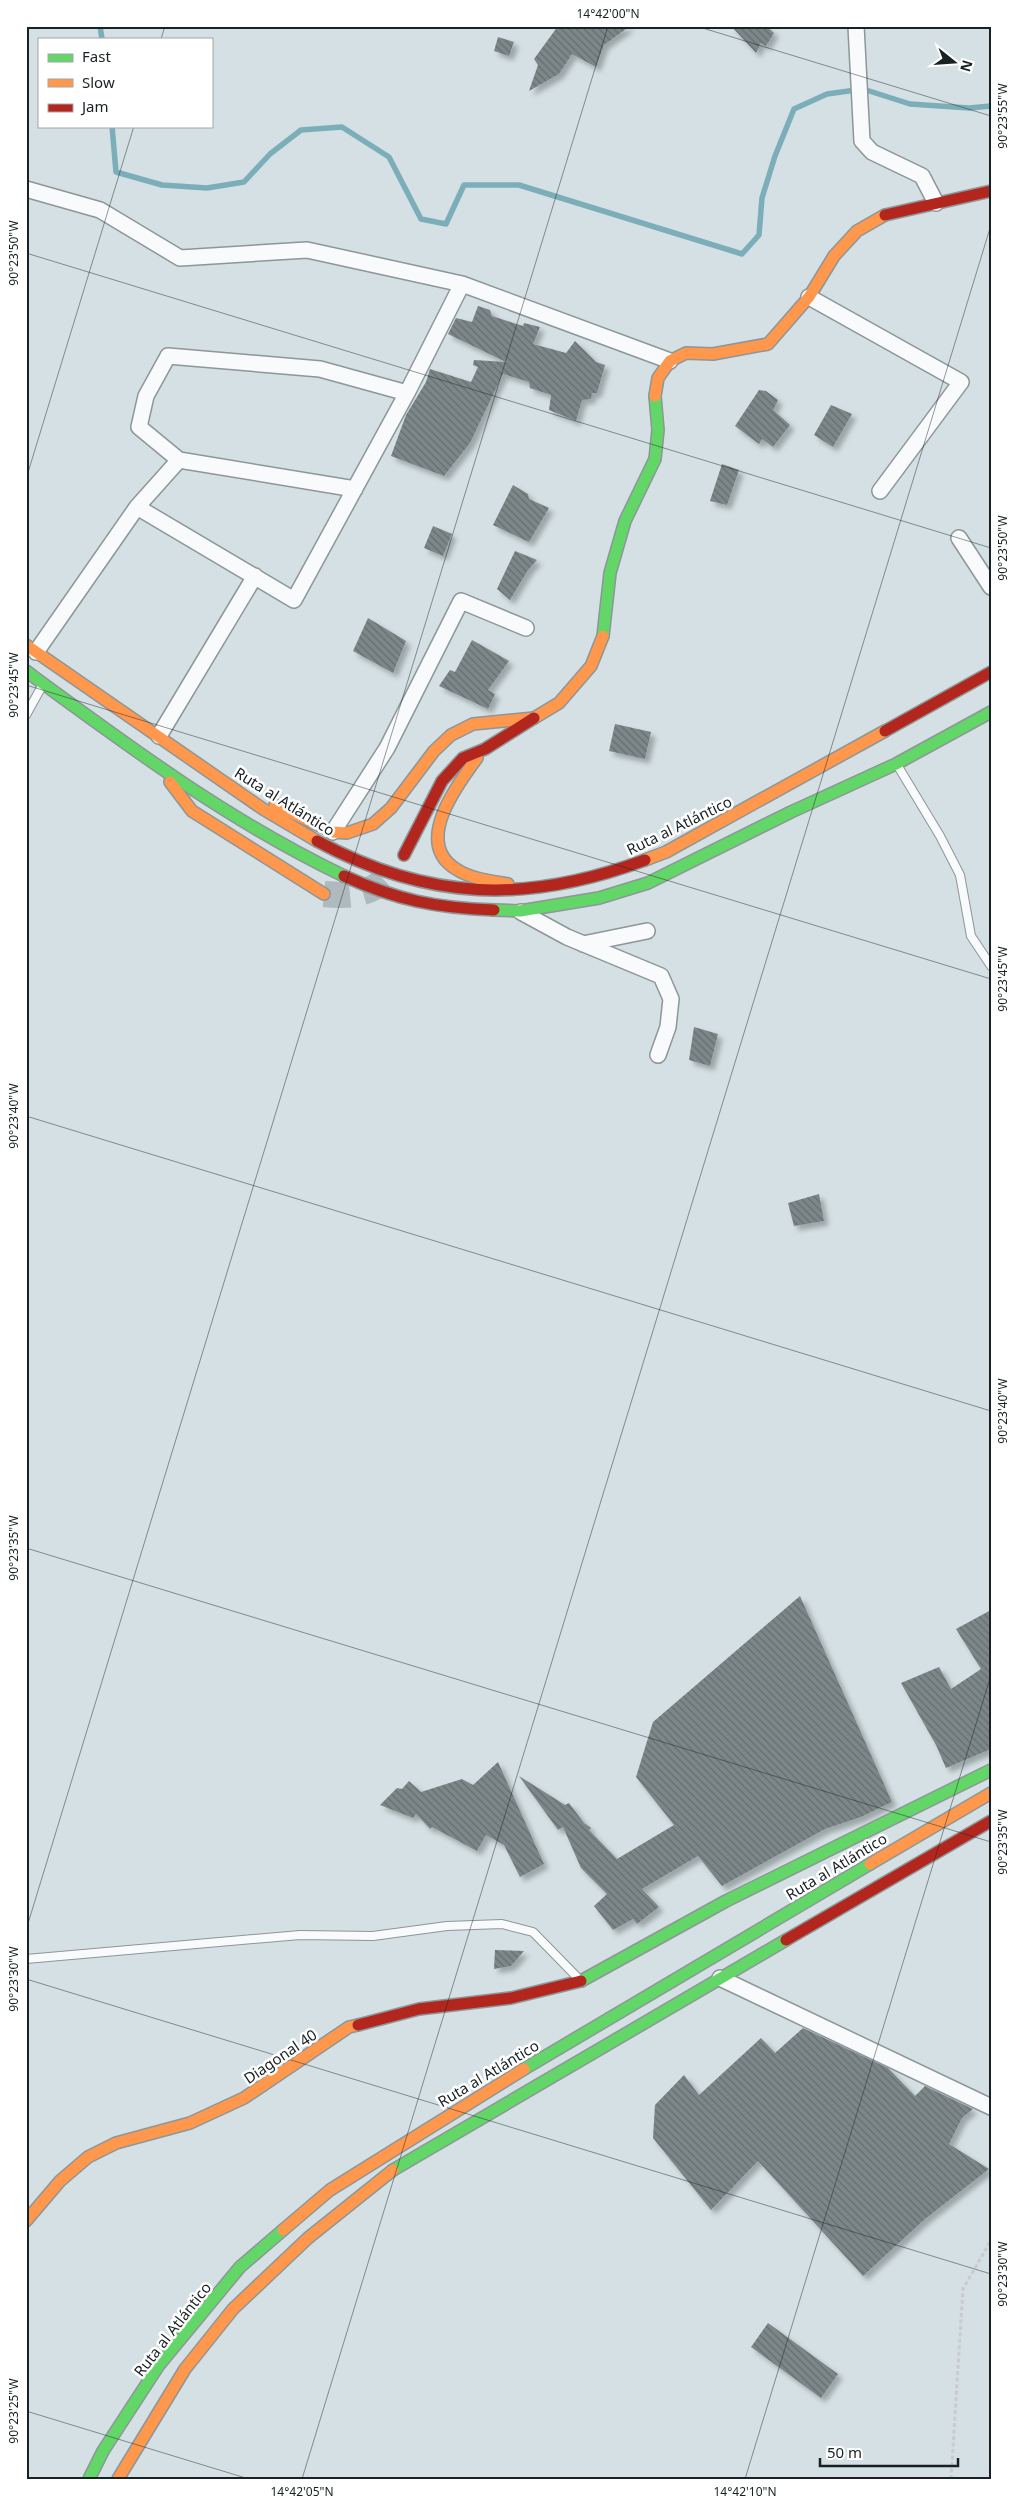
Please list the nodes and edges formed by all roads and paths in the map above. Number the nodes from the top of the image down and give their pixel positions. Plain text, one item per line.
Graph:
1 (856, 26) edge
2 (26, 189) edge
3 (991, 191) edge
4 (936, 203) junction
5 (462, 284) junction
6 (809, 297) junction
7 (670, 361) junction
8 (407, 392) junction
9 (179, 460) junction
10 (355, 489) junction
11 (880, 491) dead end
12 (137, 507) junction
13 (959, 538) dead end
14 (255, 576) junction
15 (991, 587) edge
16 (526, 628) dead end
17 (31, 648) edge
18 (26, 671) edge
19 (991, 672) edge
20 (44, 682) junction
21 (991, 712) edge
22 (26, 714) edge
23 (534, 718) junction
24 (159, 736) junction
25 (485, 749) junction
26 (896, 764) junction
27 (160, 770) junction
28 (219, 778) junction
29 (333, 832) junction
30 (404, 855) dead end
31 (538, 888) junction
32 (324, 894) tunnel mouth
33 (520, 911) junction
34 (647, 931) dead end
35 (583, 944) junction
36 (991, 966) edge
37 (658, 1055) dead end
38 (991, 1770) edge
39 (991, 1793) edge
40 (991, 1821) edge
41 (26, 1959) edge
42 (720, 1978) junction
43 (581, 1981) junction
44 (991, 2108) edge
45 (26, 2221) edge
46 (991, 2240) edge
47 (89, 2479) edge
48 (118, 2479) edge
49 (951, 2479) edge

1 - 4 street
2 - 5 street
3 - 4 main road
4 - 6 main road
5 - 7 street
5 - 8 street
6 - 7 main road
6 - 11 street
7 - 23 main road
8 - 9 street
8 - 10 street
9 - 10 street
9 - 12 street
10 - 14 street
12 - 14 street
12 - 17 street
13 - 15 street
14 - 24 street
16 - 29 street
17 - 24 main road, Ruta al Atlántico
18 - 20 main road
19 - 31 main road, Ruta al Atlántico
20 - 22 lane
20 - 27 main road
21 - 26 main road
23 - 25 main road
23 - 29 main road
24 - 28 main road, Ruta al Atlántico
25 - 30 main road
25 - 31 main road
26 - 33 main road
26 - 36 lane
27 - 32 main road
27 - 33 main road
28 - 29 main road
28 - 31 main road, Ruta al Atlántico
33 - 35 street
34 - 35 street
35 - 37 street
38 - 43 main road, Diagonal 40
39 - 47 main road, Ruta al Atlántico
40 - 42 main road
41 - 43 lane
42 - 44 street
42 - 48 main road
43 - 45 main road, Diagonal 40
46 - 49 path

